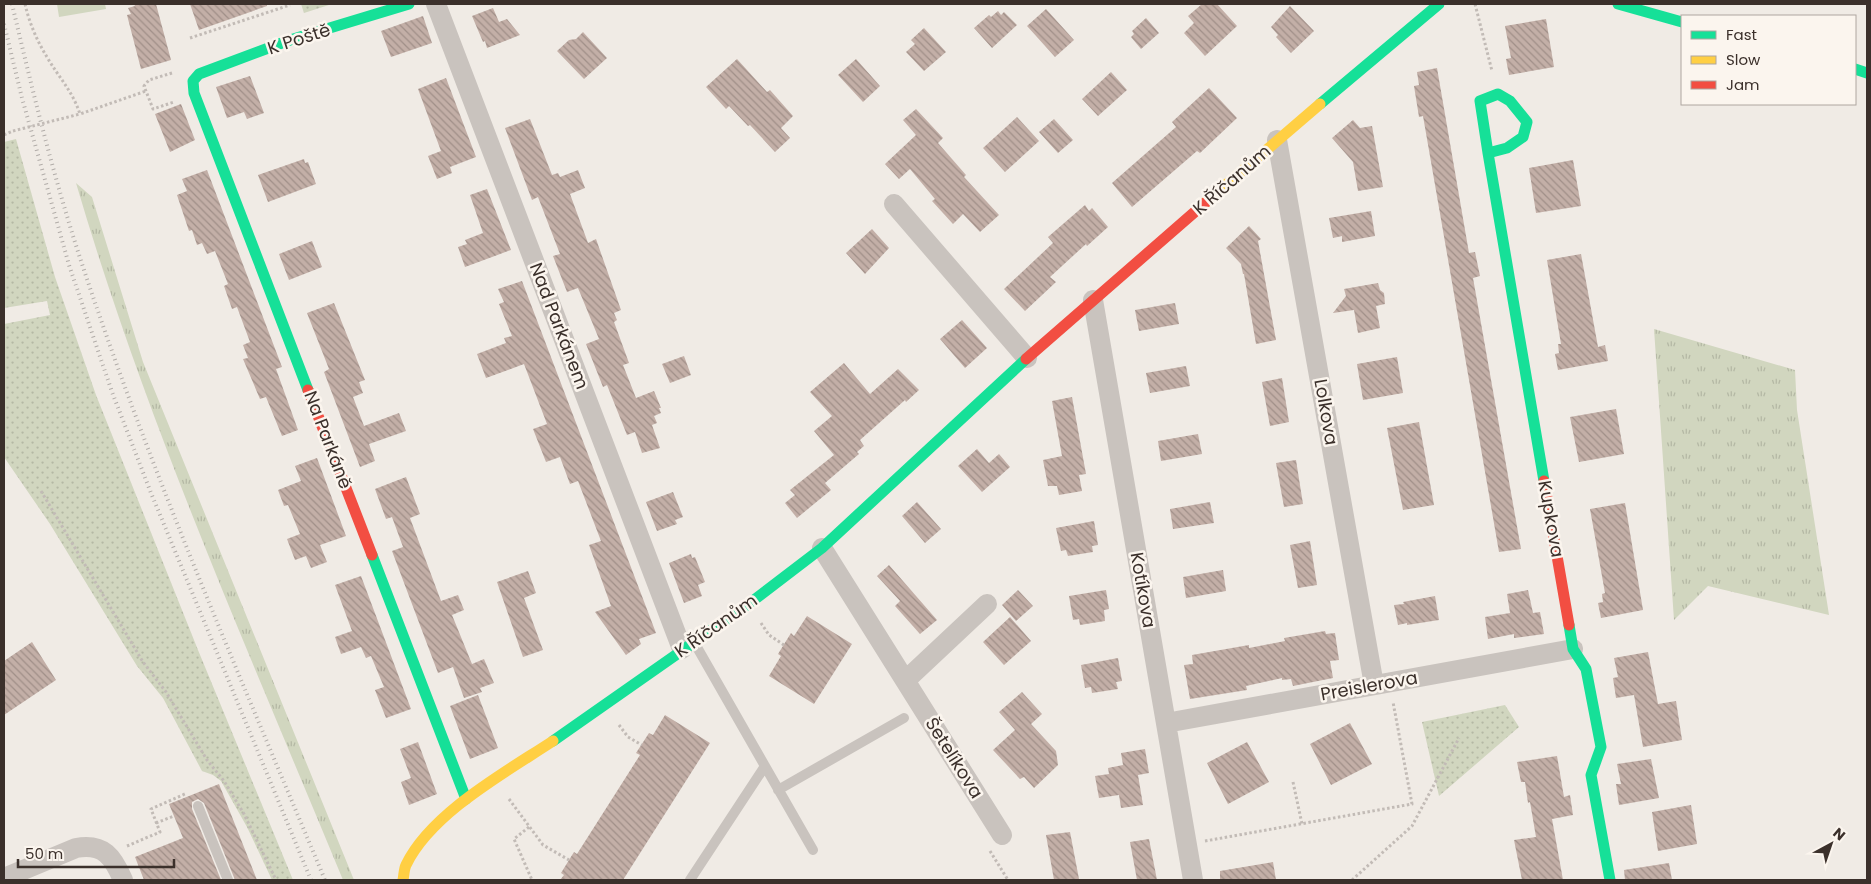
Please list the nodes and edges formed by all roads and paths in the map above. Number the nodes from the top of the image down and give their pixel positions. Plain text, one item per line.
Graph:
1 (24, 4) edge
2 (409, 4) edge
3 (436, 4) edge
4 (1439, 4) edge
5 (1476, 4) edge
6 (1618, 4) edge
7 (290, 6) dead end
8 (1681, 22) edge
9 (190, 38) dead end
10 (193, 81) joint
11 (146, 92) dead end
12 (1498, 94) junction
13 (80, 114) junction
14 (4, 135) edge
15 (1277, 140) junction
16 (1488, 153) junction
17 (894, 204) dead end
18 (1093, 300) junction
19 (1027, 358) junction
20 (41, 491) dead end
21 (822, 548) junction
22 (750, 603) junction
23 (987, 604) dead end
24 (688, 645) junction
25 (784, 645) dead end
26 (1573, 649) junction
27 (906, 680) junction
28 (1382, 683) junction
29 (605, 706) junction
30 (904, 718) dead end
31 (1166, 723) junction
32 (1459, 738) dead end
33 (642, 744) dead end
34 (765, 766) junction
35 (495, 780) junction
36 (1293, 782) dead end
37 (778, 790) junction
38 (187, 793) dead end
39 (466, 799) junction
40 (198, 806) dead end
41 (174, 816) dead end
42 (156, 823) junction
43 (1302, 824) junction
44 (529, 827) junction
45 (160, 832) junction
46 (1002, 835) joint
47 (162, 837) dead end
48 (1187, 844) junction
49 (813, 850) dead end
50 (108, 854) junction
51 (569, 860) dead end
52 (4, 878) edge
53 (123, 880) edge
54 (228, 880) edge
55 (276, 880) edge
56 (403, 880) edge
57 (532, 880) edge
58 (690, 880) edge
59 (1008, 880) edge
60 (1193, 880) edge
61 (1352, 880) edge
62 (1610, 880) edge

1 - 13 path
2 - 10 street, K Poště
3 - 24 street, Nad Parkánem
4 - 15 street, K Říčanům
5 - 12 path
6 - 8 street
7 - 9 path
10 - 39 street, Na Parkáně
11 - 13 path
12 - 16 street, Kupkova
12 - 16 street
13 - 14 path, bridge
15 - 18 street, K Říčanům
15 - 28 street, Lolkova
16 - 26 street, Kupkova
17 - 19 street
18 - 19 street, K Říčanům
18 - 31 street, Kotíkova
19 - 21 street, K Říčanům
20 - 55 path
21 - 22 street, K Říčanům
21 - 27 street, Šetelíkova
22 - 24 street, K Říčanům
22 - 25 path
23 - 27 street
24 - 29 street, K Říčanům
24 - 34 lane
26 - 28 street, Preislerova
26 - 62 street, Kupkova
27 - 46 street, Šetelíkova
28 - 31 street, Preislerova
28 - 43 path
29 - 33 path
29 - 35 street, K Říčanům
30 - 37 lane
31 - 48 street, Kotíkova
32 - 61 path
34 - 37 lane
34 - 58 lane
35 - 39 street, K Říčanům
35 - 44 path
36 - 43 path
37 - 49 lane
38 - 42 path
39 - 56 street, K Říčanům
40 - 54 lane
41 - 42 path
42 - 45 path
43 - 48 path
44 - 51 path
44 - 57 path
45 - 47 path
45 - 50 path
46 - 59 path
48 - 60 street, Kotíkova
50 - 52 street
50 - 53 street

